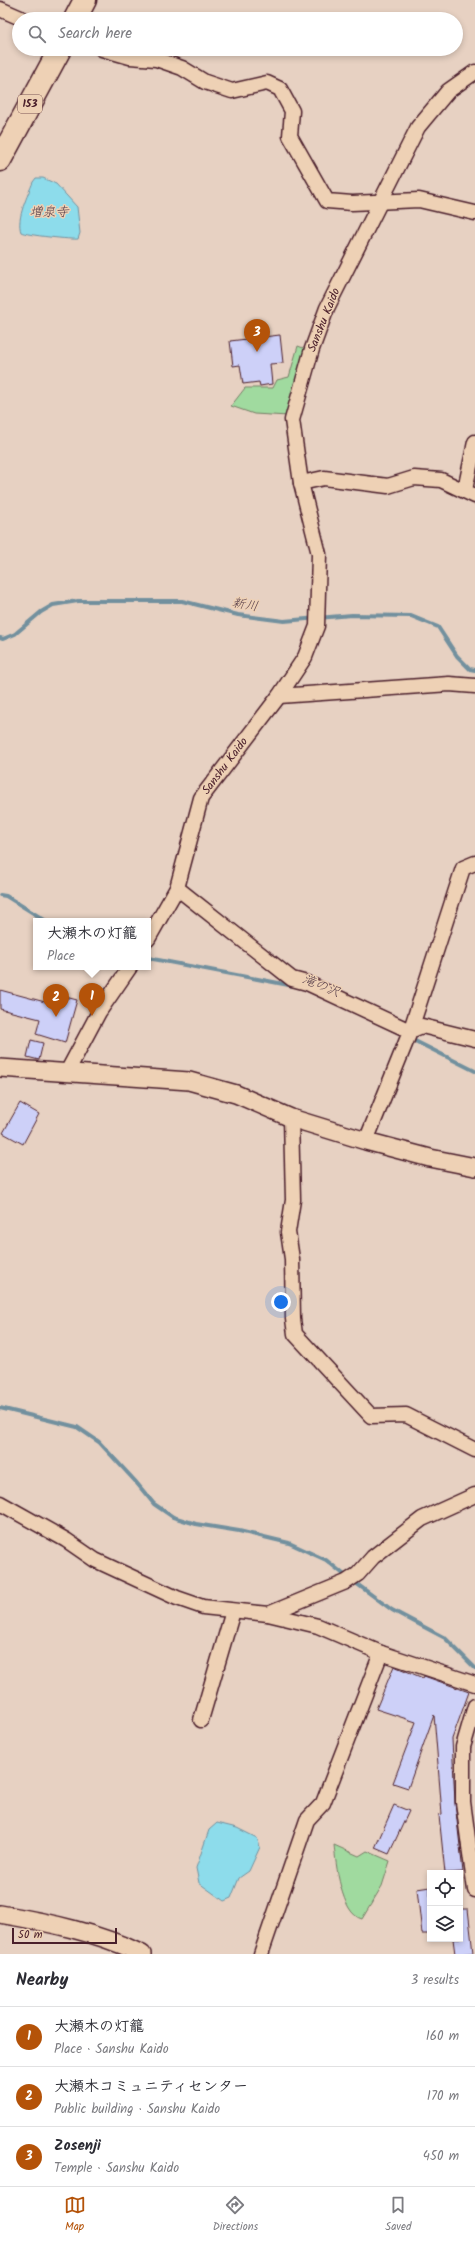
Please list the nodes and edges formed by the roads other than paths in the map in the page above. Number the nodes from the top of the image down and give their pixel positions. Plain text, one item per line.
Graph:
1 (85, 0) edge
2 (0, 9) edge
3 (79, 12) edge
4 (12, 14) edge
5 (56, 56) edge
6 (126, 56) edge
7 (475, 72) edge
8 (0, 160) edge
9 (380, 202) junction
10 (475, 213) edge
11 (475, 442) edge
12 (301, 483) junction
13 (470, 493) edge
14 (475, 686) edge
15 (279, 696) junction
16 (475, 863) edge
17 (177, 888) junction
18 (151, 934) edge
19 (128, 970) edge
20 (410, 1032) junction
21 (473, 1036) edge
22 (0, 1068) edge
23 (68, 1072) junction
24 (292, 1118) junction
25 (366, 1141) junction
26 (475, 1167) edge
27 (475, 1450) edge
28 (475, 1495) edge
29 (0, 1503) edge
30 (232, 1611) junction
31 (268, 1614) junction
32 (382, 1652) junction
33 (475, 1684) edge
34 (475, 1706) edge
35 (200, 1720) dead end
36 (475, 1890) edge
37 (0, 1914) edge
38 (142, 1954) edge
39 (261, 1954) edge

1 - 3 highway
2 - 4 street
5 - 8 highway, 153
6 - 9 street
7 - 9 street, Sanshu Kaido
9 - 10 street
9 - 12 street, Sanshu Kaido
11 - 13 street
12 - 13 street
12 - 15 street, Sanshu Kaido
14 - 15 street
15 - 17 street, Sanshu Kaido
16 - 20 street
17 - 18 street, Sanshu Kaido
17 - 20 street
19 - 23 street
20 - 21 street
20 - 25 street
22 - 23 street
23 - 24 street
24 - 25 street
24 - 27 street
25 - 26 street
28 - 31 street
29 - 30 street
30 - 31 street
30 - 35 street
31 - 32 street
32 - 33 street
32 - 39 street
34 - 36 street
37 - 38 street

